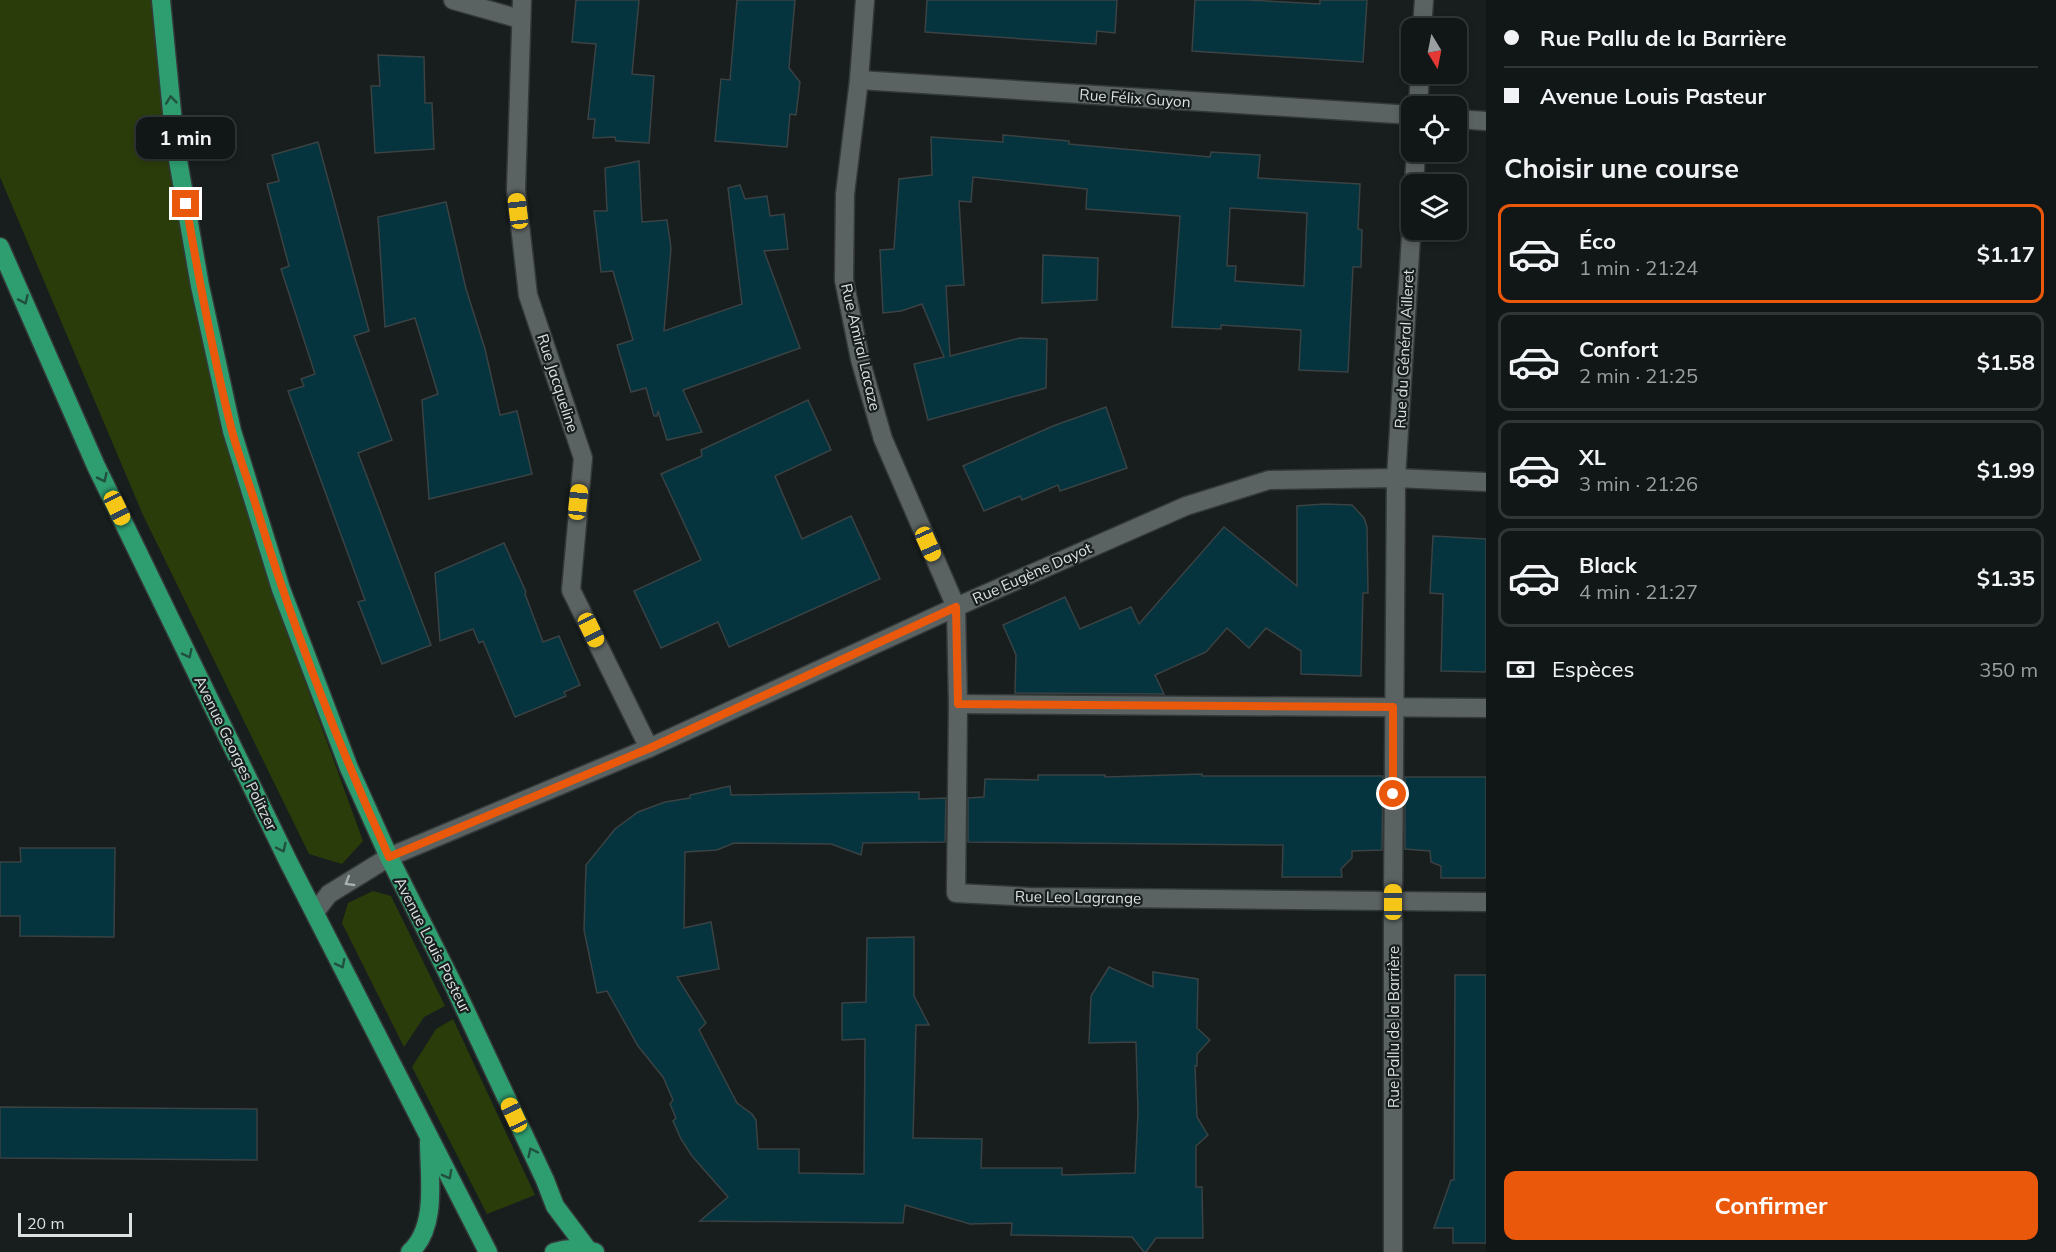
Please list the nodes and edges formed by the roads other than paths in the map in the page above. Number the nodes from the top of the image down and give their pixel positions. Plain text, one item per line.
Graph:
1 (161, 0) edge
2 (453, 0) edge
3 (522, 0) edge
4 (865, 0) edge
5 (1424, 0) edge
6 (1423, 18) edge
7 (520, 19) junction
8 (859, 80) junction
9 (1401, 115) edge
10 (1467, 120) edge
11 (1486, 121) edge
12 (1411, 240) edge
13 (0, 247) edge
14 (1396, 478) junction
15 (1486, 482) edge
16 (956, 607) junction
17 (958, 704) junction
18 (1393, 707) junction
19 (1486, 708) edge
20 (650, 748) junction
21 (389, 857) junction
22 (1393, 902) junction
23 (1486, 902) edge
24 (315, 912) junction
25 (429, 1140) junction
26 (592, 1251) edge
27 (410, 1252) edge
28 (488, 1252) edge
29 (554, 1252) edge
30 (1394, 1252) edge

21 -> 1 main road, Avenue Louis Pasteur
2 - 7 street
3 - 7 street, Rue Jacqueline
4 - 8 street, Rue Amiral Lacaze
5 - 6 street
7 - 20 street, Rue Jacqueline
8 - 9 street, Rue Félix Guyon
8 - 16 street, Rue Amiral Lacaze
10 - 11 street
12 - 14 street, Rue du Général Ailleret
13 -> 24 main road, Avenue Georges Politzer
14 - 15 street, Rue Eugène Dayot
14 - 16 street, Rue Eugène Dayot
14 - 18 street, Rue Pallu de la Barrière
16 - 17 street, Rue Leo Lagrange
16 - 20 street, Rue Eugène Dayot
17 - 18 street
17 - 22 street, Rue Leo Lagrange
18 - 19 street
18 - 22 street, Rue Pallu de la Barrière
20 - 21 street, Rue Eugène Dayot
21 -> 24 street, Rue Eugène Dayot
26 -> 21 main road, Avenue Louis Pasteur
22 - 23 street, Rue Leo Lagrange
22 - 30 street, Rue Pallu de la Barrière
24 -> 25 main road, Avenue Georges Politzer
25 - 27 main road
25 -> 28 main road, Avenue Georges Politzer
26 - 29 main road

